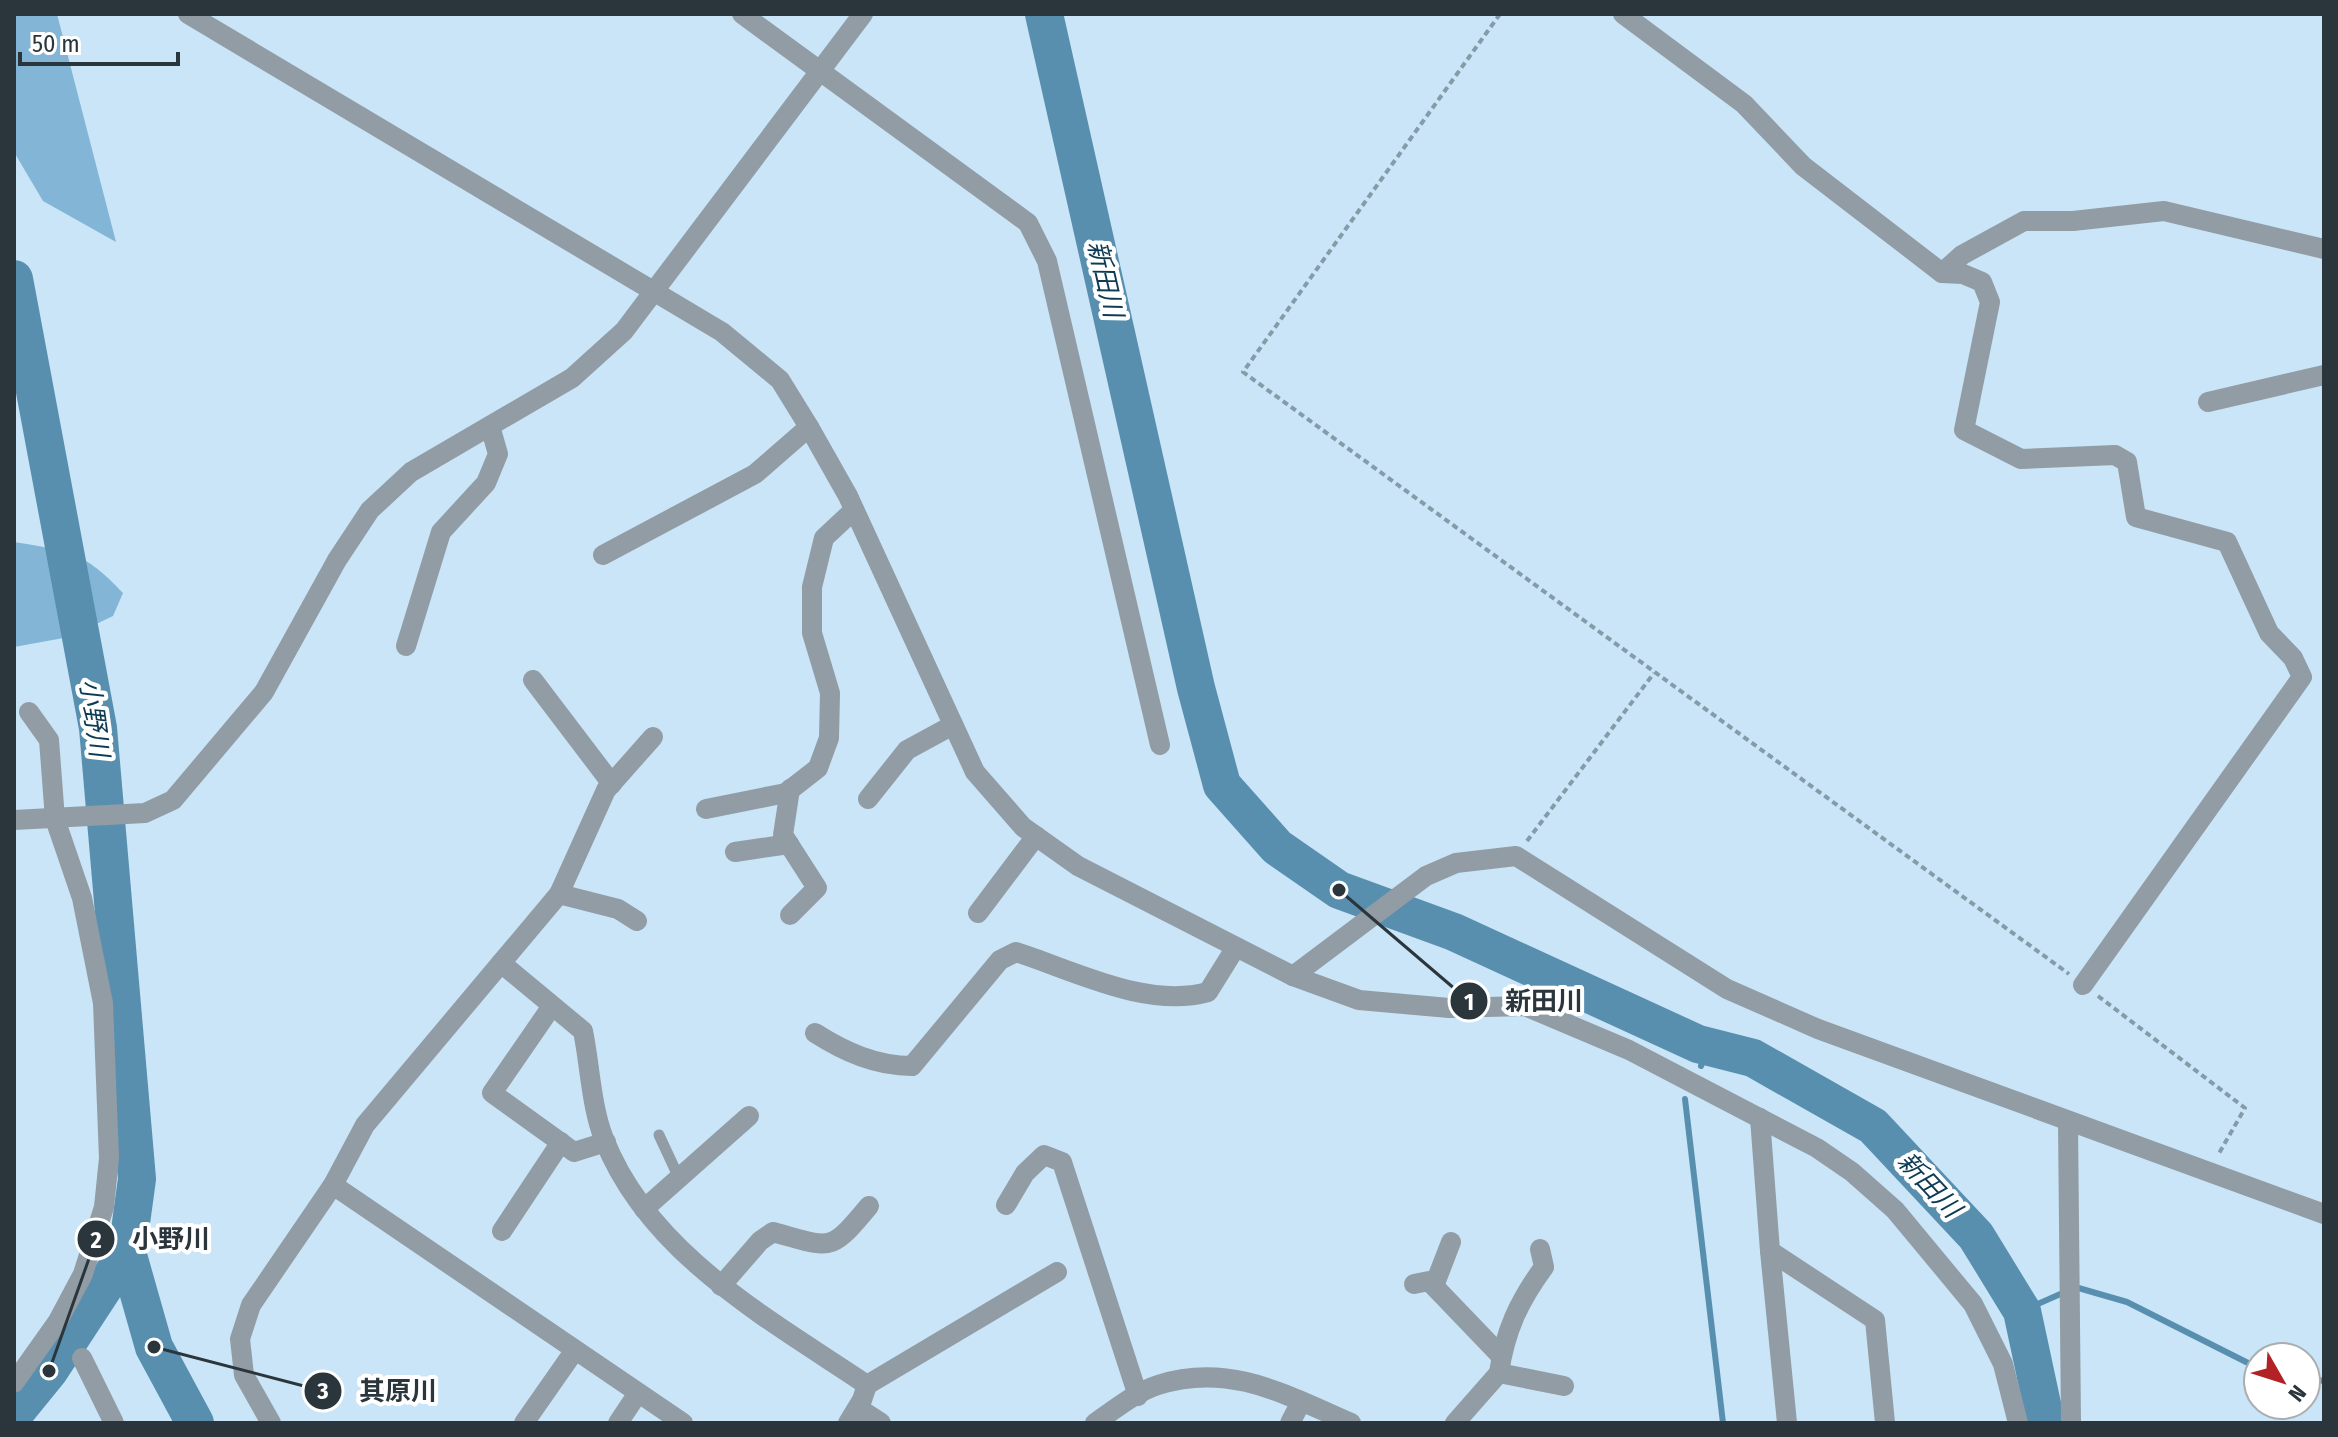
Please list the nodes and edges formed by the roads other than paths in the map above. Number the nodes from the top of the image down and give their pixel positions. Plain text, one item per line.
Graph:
1 (188, 14) edge
2 (742, 14) edge
3 (863, 14) edge
4 (1623, 14) edge
5 (820, 71) junction
6 (2324, 249) edge
7 (1942, 273) junction
8 (656, 291) junction
9 (2324, 375) edge
10 (2208, 402) dead end
11 (490, 426) junction
12 (809, 427) junction
13 (854, 510) junction
14 (603, 555) dead end
15 (406, 646) dead end
16 (533, 680) dead end
17 (29, 712) dead end
18 (953, 725) junction
19 (653, 737) dead end
20 (1160, 745) dead end
21 (612, 784) junction
22 (790, 789) junction
23 (868, 799) dead end
24 (706, 809) dead end
25 (62, 819) junction
26 (14, 820) edge
27 (1036, 836) junction
28 (789, 844) junction
29 (735, 852) dead end
30 (559, 894) junction
31 (978, 913) dead end
32 (790, 915) dead end
33 (637, 921) dead end
34 (1236, 947) junction
35 (501, 963) junction
36 (1293, 976) junction
37 (2083, 985) road end
38 (552, 1006) junction
39 (815, 1033) dead end
40 (749, 1116) dead end
41 (1760, 1118) junction
42 (2068, 1122) junction
43 (659, 1135) dead end
44 (561, 1142) junction
45 (606, 1142) junction
46 (679, 1178) junction
47 (333, 1185) junction
48 (1006, 1205) dead end
49 (869, 1206) dead end
50 (644, 1209) junction
51 (2324, 1214) edge
52 (502, 1231) dead end
53 (1451, 1242) dead end
54 (1770, 1251) junction
55 (1548, 1254) dead end
56 (1057, 1272) dead end
57 (721, 1286) junction
58 (575, 1350) junction
59 (82, 1358) dead end
60 (1500, 1364) junction
61 (14, 1383) edge
62 (867, 1385) junction
63 (1564, 1386) dead end
64 (638, 1393) junction
65 (1138, 1396) junction
66 (1301, 1402) junction
67 (853, 1415) edge
68 (114, 1423) edge
69 (271, 1423) edge
70 (524, 1423) edge
71 (618, 1423) edge
72 (683, 1423) edge
73 (881, 1423) edge
74 (1095, 1423) edge
75 (1290, 1423) edge
76 (1351, 1423) edge
77 (1455, 1423) edge
78 (1787, 1423) edge
79 (1885, 1423) edge
80 (2018, 1423) edge
81 (2071, 1423) edge

1 - 8 street
2 - 5 street
3 - 5 street
4 - 7 street
5 - 8 street
5 - 20 street
6 - 7 street
7 - 37 street
8 - 11 street
8 - 12 street
9 - 10 street
11 - 15 street
11 - 25 street
12 - 13 street
12 - 14 street
13 - 18 street
13 - 22 street
16 - 21 street
17 - 25 street
18 - 23 street
18 - 27 street
19 - 21 street
21 - 30 street
22 - 24 street
22 - 28 street
25 - 26 street
25 - 61 street
27 - 31 street
27 - 34 street
28 - 29 street
28 - 32 street
30 - 33 street
30 - 35 street
34 - 36 street
34 - 39 street
35 - 38 street
35 - 47 street
36 - 41 street
36 - 42 street
38 - 44 street
38 - 45 street
40 - 46 street
41 - 54 street
41 - 80 street
42 - 51 street
42 - 81 street
43 - 46 lane
44 - 45 street
44 - 52 street
45 - 50 street
46 - 50 street
47 - 58 street
47 - 69 street
48 - 65 street
49 - 57 street
50 - 57 street
53 - 60 street
54 - 78 street
54 - 79 street
55 - 60 street
56 - 62 street
57 - 62 street
58 - 64 street
58 - 70 street
59 - 68 street
60 - 63 street
60 - 77 street
62 - 67 street
64 - 71 street
64 - 72 street
65 - 66 street
65 - 74 street
66 - 75 street
66 - 76 street
67 - 73 street

